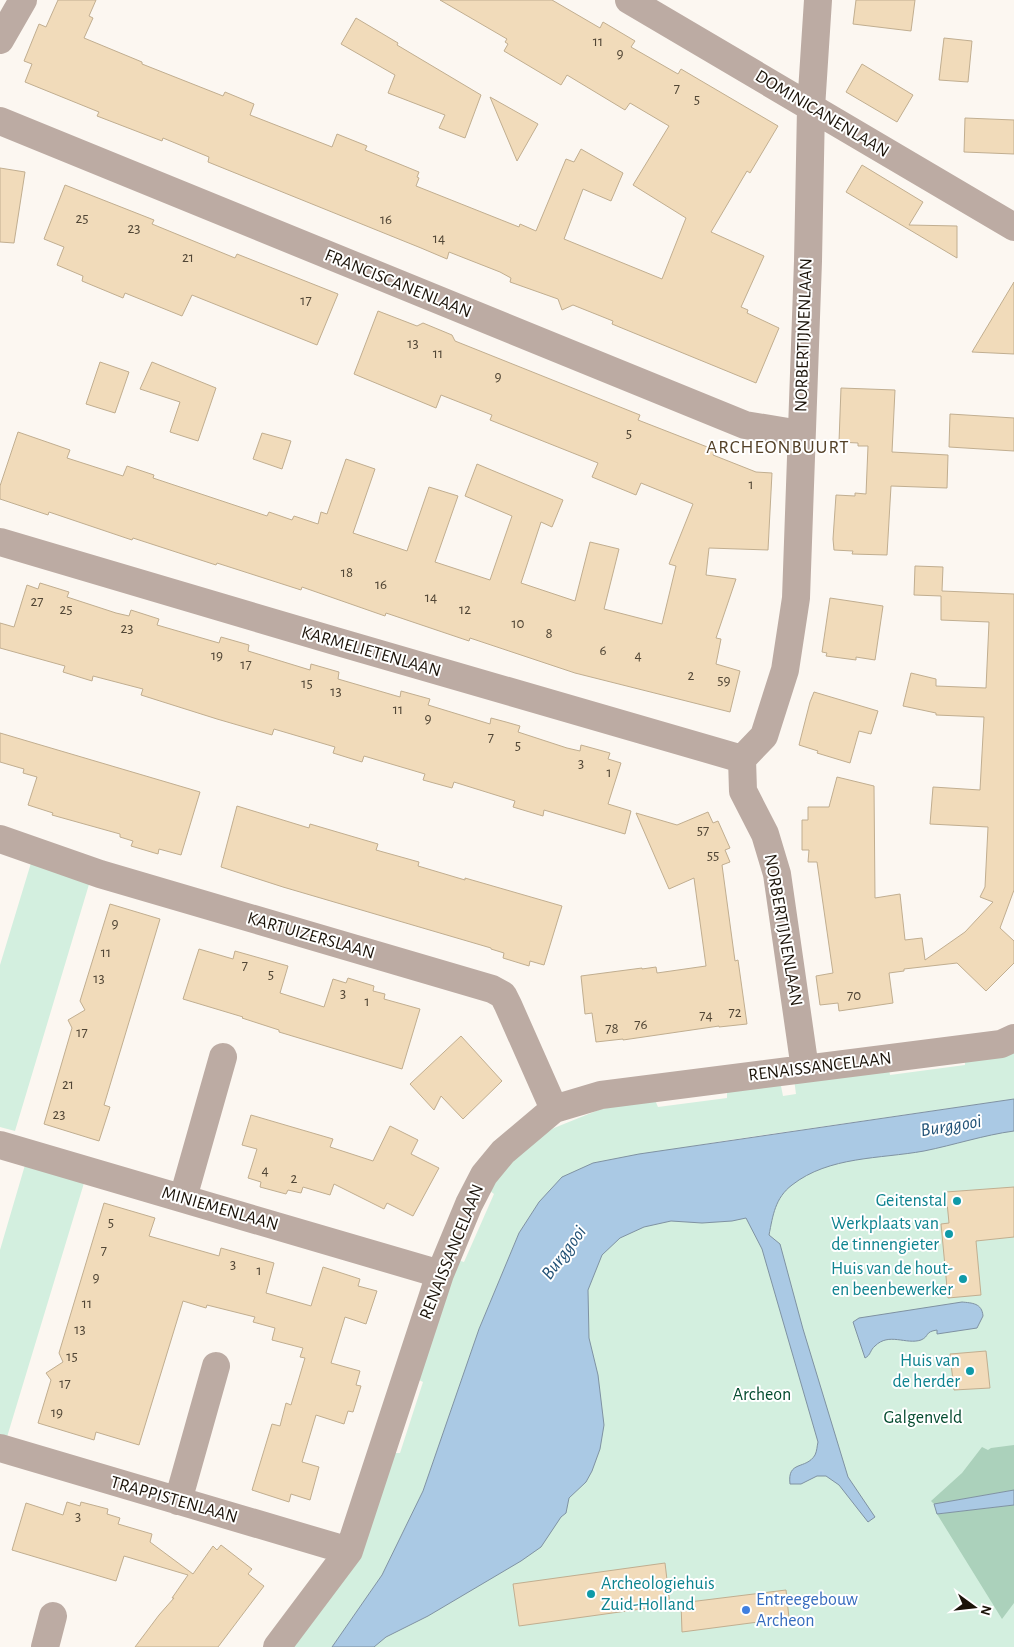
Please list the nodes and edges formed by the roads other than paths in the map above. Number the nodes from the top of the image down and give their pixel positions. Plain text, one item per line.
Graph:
1 (23, 0) edge
2 (629, 0) edge
3 (818, 0) edge
4 (0, 40) edge
5 (811, 108) junction
6 (0, 121) edge
7 (1014, 227) edge
8 (800, 434) junction
9 (0, 542) edge
10 (742, 759) junction
11 (0, 838) edge
12 (1014, 1038) edge
13 (223, 1057) dead end
14 (805, 1069) junction
15 (554, 1109) junction
16 (0, 1145) edge
17 (182, 1198) junction
18 (440, 1274) junction
19 (216, 1366) dead end
20 (0, 1448) edge
21 (178, 1501) junction
22 (349, 1551) junction
23 (53, 1616) dead end
24 (44, 1647) edge
25 (277, 1647) edge

1 - 4 street
2 - 5 street, DOMINICANENLAAN
3 - 5 street, NORBERTIJNENLAAN
5 - 7 street, DOMINICANENLAAN
5 - 8 street, NORBERTIJNENLAAN
6 - 8 street, FRANCISCANENLAAN
8 - 10 street, NORBERTIJNENLAAN
9 - 10 street, KARMELIETENLAAN
10 - 14 street, NORBERTIJNENLAAN
11 - 15 street, KARTUIZERSLAAN
12 - 14 street, RENAISSANCELAAN
13 - 17 street
14 - 15 street, RENAISSANCELAAN
15 - 18 street, RENAISSANCELAAN
16 - 17 street, MINIEMENLAAN
17 - 18 street, MINIEMENLAAN
18 - 22 street, RENAISSANCELAAN
19 - 21 street
20 - 21 street, TRAPPISTENLAAN
21 - 22 street, TRAPPISTENLAAN
22 - 25 street, RENAISSANCELAAN
23 - 24 street

